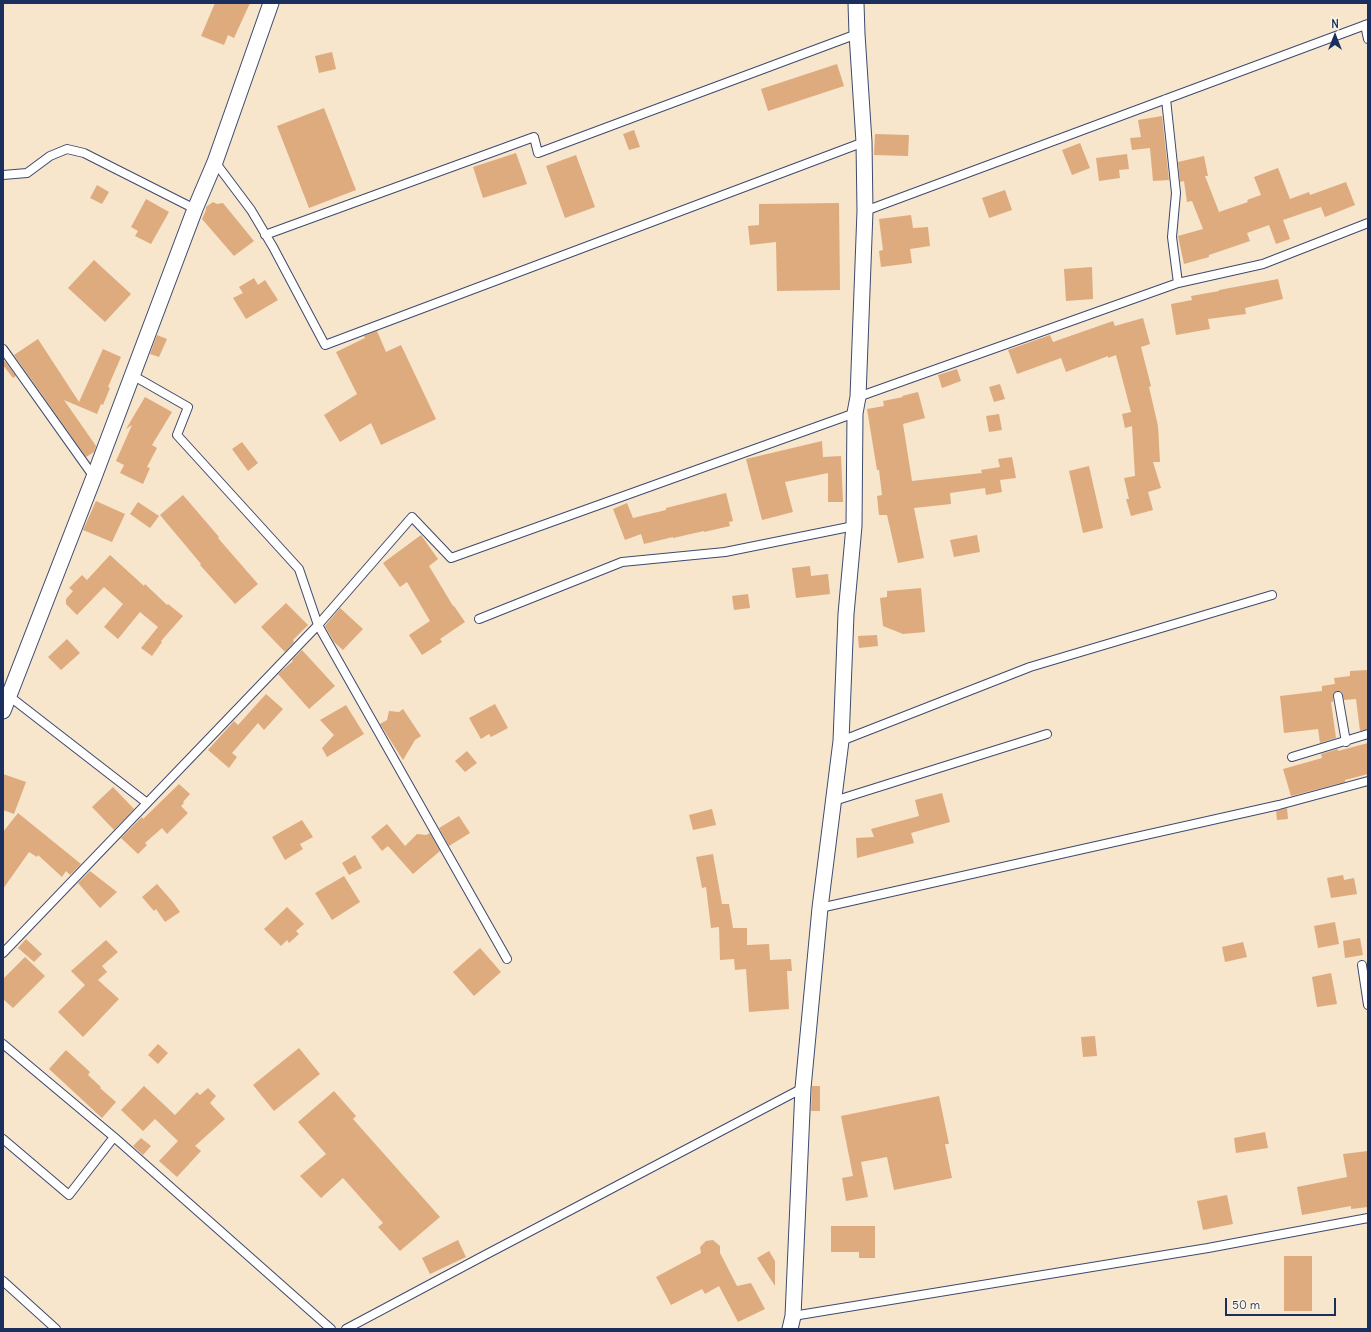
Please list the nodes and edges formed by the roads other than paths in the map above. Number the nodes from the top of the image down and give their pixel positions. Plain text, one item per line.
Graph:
1 (271, 3) edge
2 (856, 3) edge
3 (1367, 25) edge
4 (857, 34) junction
5 (1368, 39) edge
6 (1166, 99) junction
7 (864, 142) junction
8 (215, 162) junction
9 (3, 175) edge
10 (195, 209) junction
11 (865, 211) junction
12 (1368, 222) edge
13 (265, 234) junction
14 (1178, 283) junction
15 (3, 349) edge
16 (132, 374) junction
17 (858, 398) junction
18 (855, 413) junction
19 (94, 477) junction
20 (854, 526) junction
21 (1272, 595) dead end
22 (479, 619) dead end
23 (318, 625) junction
24 (9, 696) junction
25 (1338, 696) dead end
26 (3, 710) edge
27 (1047, 734) dead end
28 (1368, 734) edge
29 (842, 741) junction
30 (1346, 742) junction
31 (1292, 757) dead end
32 (1368, 781) edge
33 (834, 801) junction
34 (147, 803) junction
35 (820, 908) junction
36 (3, 953) edge
37 (507, 959) dead end
38 (1362, 965) dead end
39 (1368, 1005) edge
40 (3, 1044) edge
41 (803, 1088) junction
42 (114, 1137) junction
43 (3, 1139) edge
44 (1368, 1218) edge
45 (3, 1281) edge
46 (792, 1323) edge
47 (56, 1329) edge
48 (331, 1329) edge
49 (346, 1329) edge

1 - 8 street
2 - 4 street
3 - 5 lane
3 - 6 lane
4 - 7 street
4 - 13 lane
6 - 11 lane
6 - 14 lane
7 - 11 street
7 - 13 lane
8 - 10 street
8 - 13 lane
9 - 10 lane
10 - 16 street
11 - 17 street
12 - 14 lane
14 - 17 lane
15 - 19 lane
16 - 19 street
16 - 23 lane
17 - 18 street
18 - 20 street
18 - 23 lane
19 - 24 street
20 - 22 lane
20 - 29 street
21 - 29 lane
23 - 34 lane
23 - 37 lane
24 - 26 street
24 - 34 lane
25 - 30 lane
27 - 33 lane
28 - 30 lane
29 - 33 street
30 - 31 lane
32 - 35 lane
33 - 35 street
34 - 36 lane
35 - 41 street
38 - 39 lane
40 - 42 lane
41 - 46 street
41 - 49 lane
42 - 43 lane
42 - 48 lane
44 - 46 lane
45 - 47 lane

